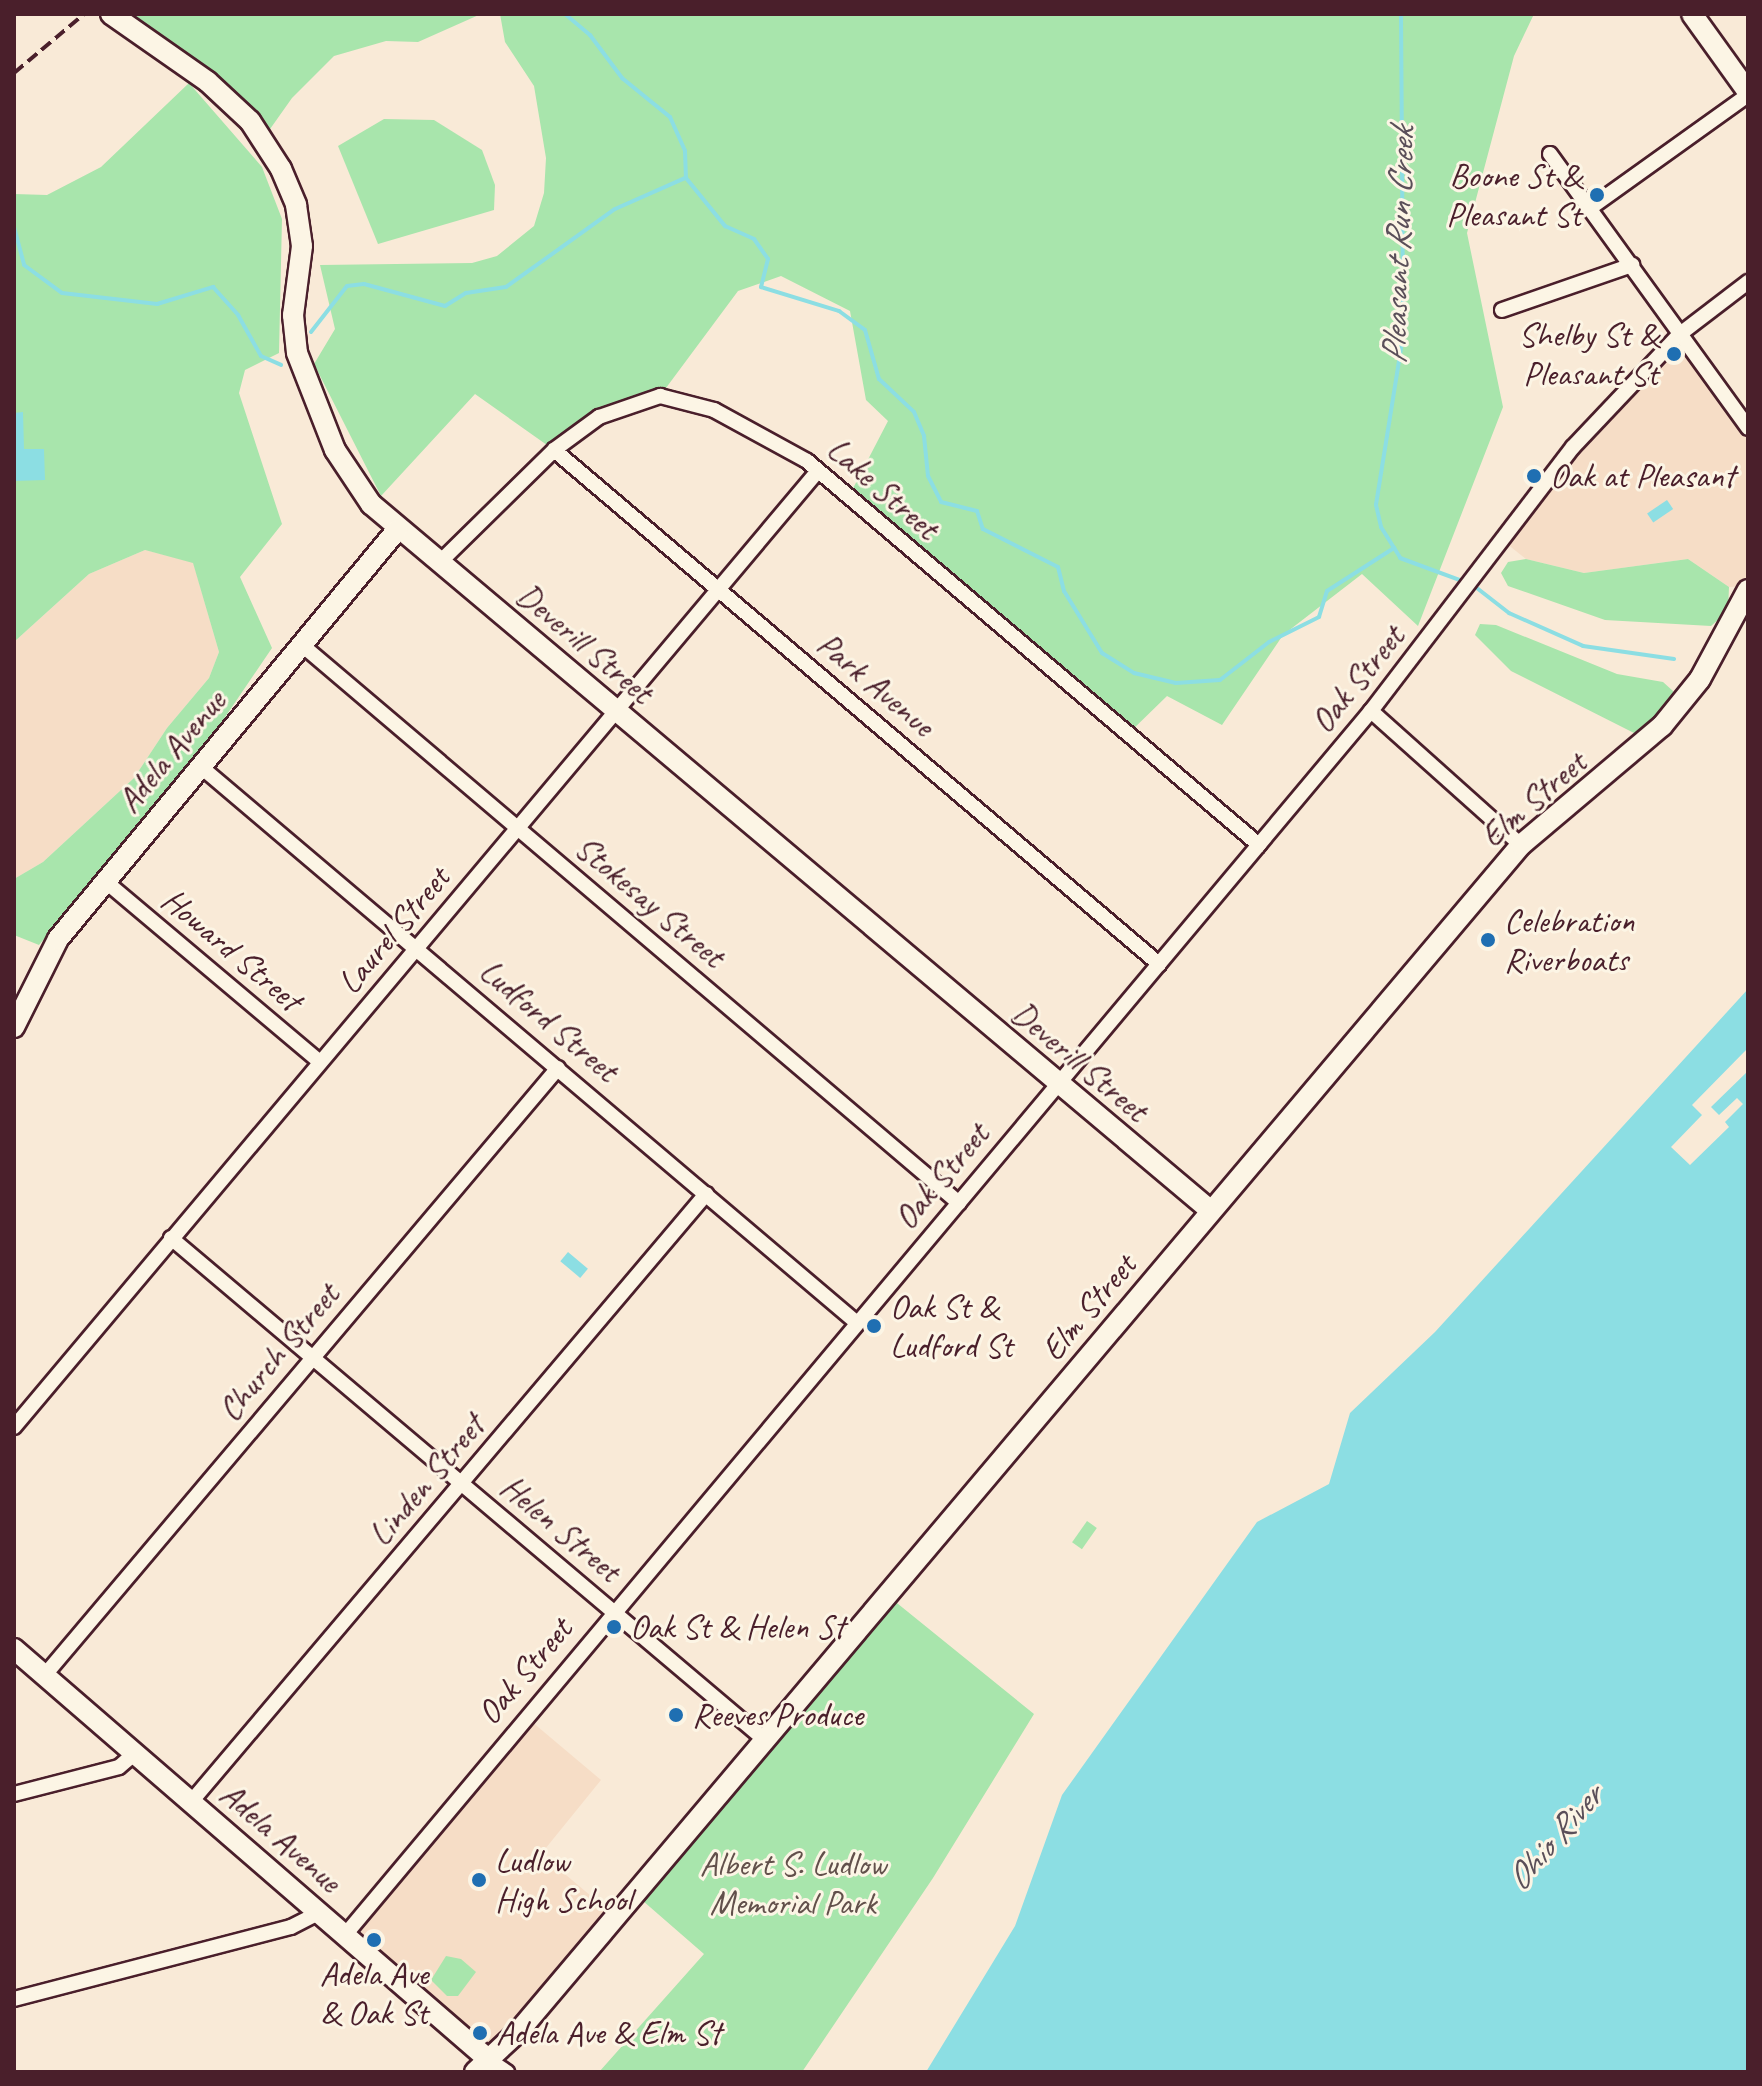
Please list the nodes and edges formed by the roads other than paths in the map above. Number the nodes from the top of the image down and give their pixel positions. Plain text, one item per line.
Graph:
1 (111, 14) edge
2 (1692, 14) edge
3 (1748, 93) edge
4 (1550, 154) dead end
5 (1590, 208) junction
6 (1632, 265) junction
7 (1748, 282) edge
8 (1502, 310) dead end
9 (1680, 334) junction
10 (1748, 428) edge
11 (554, 450) junction
12 (818, 471) junction
13 (397, 530) junction
14 (439, 563) junction
15 (719, 589) junction
16 (1748, 590) edge
17 (302, 645) junction
18 (617, 711) junction
19 (1371, 711) junction
20 (200, 766) junction
21 (518, 829) junction
22 (1259, 845) junction
23 (1521, 845) junction
24 (105, 881) junction
25 (417, 949) junction
26 (1159, 964) junction
27 (14, 1027) edge
28 (320, 1062) junction
29 (558, 1068) junction
30 (1058, 1084) junction
31 (706, 1194) junction
32 (959, 1203) junction
33 (1210, 1210) junction
34 (171, 1238) junction
35 (857, 1323) junction
36 (313, 1358) junction
37 (14, 1427) edge
38 (461, 1483) junction
39 (613, 1611) junction
40 (14, 1649) edge
41 (44, 1676) junction
42 (765, 1740) junction
43 (134, 1754) junction
44 (14, 1794) edge
45 (191, 1802) junction
46 (318, 1913) junction
47 (345, 1935) junction
48 (14, 1999) edge
49 (482, 2066) edge
50 (507, 2072) edge

1 - 13 main road, Deverill Street
2 - 3 main road
3 - 5 street
4 - 5 street
5 - 6 street
6 - 8 street
6 - 9 street
7 - 9 street, Oak Street
9 - 10 street
9 - 19 street, Oak Street
11 - 12 street, Lake Street
11 - 14 street, Lake Street
11 - 15 street, Park Avenue
12 - 15 street, Laurel Street
12 - 22 street, Lake Street
13 - 14 main road, Deverill Street
13 - 17 main road, Adela Avenue
14 - 18 main road, Deverill Street
15 - 18 street, Laurel Street
15 - 26 street, Park Avenue
16 - 23 main road, Elm Street
17 - 20 main road, Adela Avenue
17 - 21 street, Stokesay Street
18 - 21 street, Laurel Street
18 - 30 main road, Deverill Street
19 - 22 street, Oak Street
19 - 23 street
20 - 24 main road, Adela Avenue
20 - 25 street, Ludford Street
21 - 25 street, Laurel Street
21 - 32 street, Stokesay Street
22 - 26 street, Oak Street
23 - 33 main road, Elm Street
24 - 27 main road, Adela Avenue
24 - 28 street, Howard Street
25 - 28 street, Laurel Street
25 - 29 street, Ludford Street
26 - 30 street, Oak Street
28 - 34 street, Laurel Street
29 - 31 street, Ludford Street
29 - 36 street, Church Street
30 - 32 street, Oak Street
30 - 33 main road, Deverill Street
31 - 35 street, Ludford Street
31 - 38 street, Linden Street
32 - 35 street, Oak Street
33 - 42 main road, Elm Street
34 - 36 street, Helen Street
34 - 37 street, Laurel Street
35 - 39 street, Oak Street
36 - 38 street, Helen Street
36 - 41 street, Church Street
38 - 39 street, Helen Street
38 - 45 street, Linden Street
39 - 42 street, Helen Street
39 - 47 street, Oak Street
40 - 41 main road, Adela Avenue
41 - 43 main road, Adela Avenue
42 - 49 main road, Elm Street
43 - 44 street
43 - 45 main road, Adela Avenue
45 - 46 main road, Adela Avenue
46 - 47 main road, Adela Avenue
46 - 48 street
47 - 49 main road, Adela Avenue
49 - 50 street, Adela Avenue

